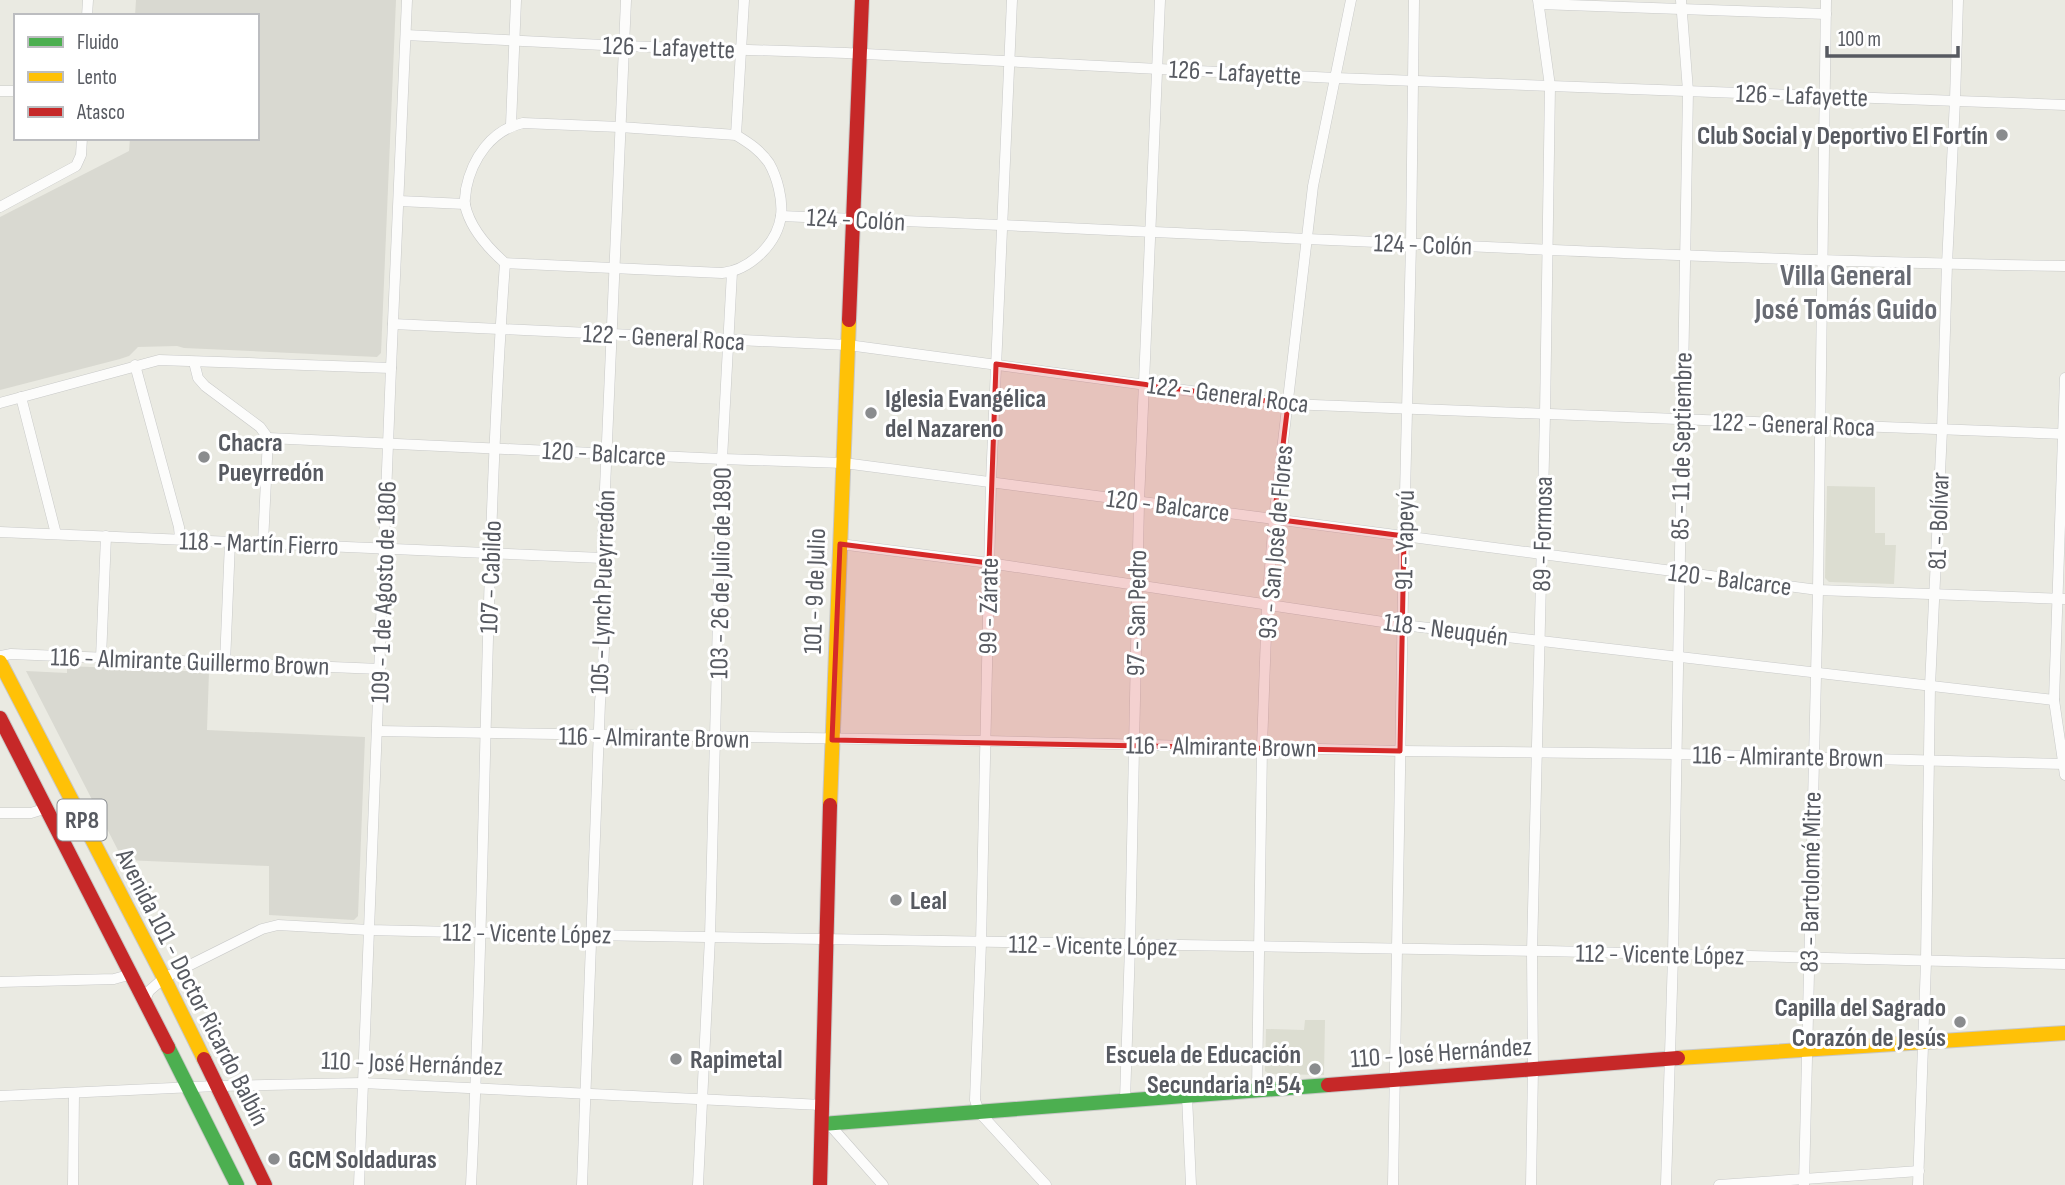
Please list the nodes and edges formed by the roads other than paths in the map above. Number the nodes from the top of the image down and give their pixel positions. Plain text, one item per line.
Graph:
1 (407, 0) edge
2 (516, 0) edge
3 (626, 0) edge
4 (744, 0) edge
5 (862, 0) edge
6 (1012, 0) edge
7 (1160, 0) edge
8 (1352, 0) edge
9 (1414, 0) edge
10 (1826, 0) edge
11 (1958, 0) edge
12 (1539, 2) edge
13 (1681, 4) edge
14 (1826, 15) junction
15 (406, 35) junction
16 (514, 40) junction
17 (623, 46) junction
18 (742, 49) junction
19 (860, 54) junction
20 (1010, 62) junction
21 (1158, 69) junction
22 (1335, 78) junction
23 (1413, 80) junction
24 (1550, 86) junction
25 (1688, 91) junction
26 (1824, 96) junction
27 (1955, 100) junction
28 (2065, 105) edge
29 (511, 125) junction
30 (620, 127) junction
31 (736, 135) junction
32 (82, 140) edge
33 (399, 201) junction
34 (465, 204) junction
35 (0, 206) edge
36 (781, 216) junction
37 (855, 218) junction
38 (1002, 226) junction
39 (1152, 232) junction
40 (1307, 239) junction
41 (1411, 244) junction
42 (1548, 249) junction
43 (1685, 255) junction
44 (1822, 259) junction
45 (505, 263) junction
46 (1947, 264) junction
47 (2065, 266) edge
48 (613, 267) junction
49 (732, 272) junction
50 (393, 324) junction
51 (500, 330) junction
52 (610, 334) junction
53 (729, 340) junction
54 (848, 345) junction
55 (194, 362) junction
56 (135, 365) junction
57 (996, 365) junction
58 (391, 368) junction
59 (2065, 379) edge
60 (1144, 384) junction
61 (21, 397) junction
62 (0, 403) edge
63 (1288, 404) junction
64 (1406, 409) junction
65 (1545, 415) junction
66 (1682, 419) junction
67 (1819, 425) junction
68 (1942, 430) junction
69 (2064, 434) edge
70 (268, 438) junction
71 (389, 443) junction
72 (495, 448) junction
73 (607, 453) junction
74 (722, 459) junction
75 (844, 463) junction
76 (991, 482) junction
77 (1139, 502) junction
78 (1274, 519) junction
79 (0, 532) edge
80 (56, 534) junction
81 (106, 536) junction
82 (1404, 537) junction
83 (180, 539) junction
84 (230, 542) junction
85 (262, 543) junction
86 (840, 544) junction
87 (384, 548) junction
88 (491, 554) junction
89 (1542, 555) junction
90 (601, 558) junction
91 (989, 563) junction
92 (1679, 572) junction
93 (1136, 587) junction
94 (1818, 590) junction
95 (1935, 595) junction
96 (2061, 599) edge
97 (1267, 605) junction
98 (1403, 625) junction
99 (1540, 641) junction
100 (0, 656) edge
101 (1678, 657) junction
102 (100, 658) junction
103 (0, 662) edge
104 (225, 663) junction
105 (380, 669) junction
106 (1815, 673) junction
107 (1930, 686) junction
108 (2054, 700) junction
109 (0, 718) edge
110 (377, 731) junction
111 (484, 734) junction
112 (598, 736) junction
113 (716, 737) junction
114 (832, 740) junction
115 (986, 741) junction
116 (1133, 745) junction
117 (1262, 747) junction
118 (1399, 751) junction
119 (1538, 752) junction
120 (1675, 754) junction
121 (1812, 757) junction
122 (1930, 759) junction
123 (2064, 764) edge
124 (2065, 775) edge
125 (47, 808) junction
126 (0, 813) edge
127 (369, 930) junction
128 (481, 932) junction
129 (590, 935) junction
130 (710, 937) junction
131 (826, 939) junction
132 (981, 943) junction
133 (1130, 946) junction
134 (1259, 947) junction
135 (1398, 950) junction
136 (1532, 952) junction
137 (1673, 956) junction
138 (1809, 957) junction
139 (1926, 962) junction
140 (2065, 964) edge
141 (132, 974) junction
142 (164, 978) junction
143 (0, 982) edge
144 (145, 1000) junction
145 (2065, 1033) edge
146 (1924, 1042) junction
147 (1807, 1050) junction
148 (1670, 1059) junction
149 (1533, 1069) junction
150 (1394, 1080) junction
151 (362, 1083) junction
152 (216, 1086) junction
153 (189, 1088) junction
154 (476, 1089) junction
155 (1257, 1090) junction
156 (74, 1093) junction
157 (586, 1094) junction
158 (0, 1096) edge
159 (1187, 1096) junction
160 (702, 1099) junction
161 (1125, 1100) junction
162 (822, 1105) junction
163 (979, 1112) junction
164 (825, 1124) junction
165 (1919, 1171) junction
166 (1804, 1182) edge
167 (73, 1185) edge
168 (237, 1185) edge
169 (265, 1185) edge
170 (359, 1185) edge
171 (471, 1185) edge
172 (582, 1185) edge
173 (698, 1185) edge
174 (820, 1185) edge
175 (883, 1185) edge
176 (1046, 1185) edge
177 (1191, 1185) edge
178 (1393, 1185) edge
179 (1531, 1185) edge
180 (1666, 1185) edge
181 (1719, 1185) edge
182 (1918, 1185) edge

1 - 15 street, 109 - 1 de Agosto de 1806
2 - 16 street
3 - 17 street, 105 - Lynch Pueyrredón
4 - 18 street
5 - 19 street, 101 - 9 de Julio
6 - 20 street, 99 - Zárate
7 - 21 street, 97 - San Pedro
8 - 22 street, 93 - San José de Flores
9 - 23 street, 91 - Yapeyú
10 - 14 street, 83 - Bartolomé Mitre
11 - 27 street, 81 - Bolívar
12 - 13 street
12 - 24 street, 89 - Formosa
13 - 14 street
13 - 25 street, 85 - 11 de Septiembre
14 - 26 street, 83 - Bartolomé Mitre
15 - 16 street, 126 - Lafayette
15 - 33 street, 109 - 1 de Agosto de 1806
16 - 17 street, 126 - Lafayette
16 - 29 street
17 - 18 street, 126 - Lafayette
17 - 30 street, 105 - Lynch Pueyrredón
18 - 19 street, 126 - Lafayette
18 - 31 street
19 - 20 street, 126 - Lafayette
19 - 37 street, 101 - 9 de Julio
20 - 21 street, 126 - Lafayette
20 - 38 street, 99 - Zárate
21 - 22 street, 126 - Lafayette
21 - 39 street, 97 - San Pedro
22 - 23 street, 126 - Lafayette
22 - 40 street, 93 - San José de Flores
23 - 24 street, 126 - Lafayette
23 - 41 street, 91 - Yapeyú
24 - 25 street, 126 - Lafayette
24 - 42 street, 89 - Formosa
25 - 26 street, 126 - Lafayette
25 - 43 street, 85 - 11 de Septiembre
26 - 27 street, 126 - Lafayette
26 - 44 street, 83 - Bartolomé Mitre
27 - 28 street, 126 - Lafayette
27 - 46 street, 81 - Bolívar
29 - 30 street
29 - 34 street
30 - 31 street
30 - 48 street, 105 - Lynch Pueyrredón
31 - 36 street
32 - 35 street
33 - 34 street
33 - 50 street, 109 - 1 de Agosto de 1806
34 - 45 street
36 - 37 street, 124 - Colón
36 - 49 street
37 - 38 street, 124 - Colón
37 - 54 street, 101 - 9 de Julio
38 - 39 street, 124 - Colón
38 - 57 street, 99 - Zárate
39 - 40 street, 124 - Colón
39 - 60 street, 97 - San Pedro
40 - 41 street, 124 - Colón
40 - 63 street, 93 - San José de Flores
41 - 42 street, 124 - Colón
41 - 64 street, 91 - Yapeyú
42 - 43 street, 124 - Colón
42 - 65 street, 89 - Formosa
43 - 44 street, 124 - Colón
43 - 66 street, 85 - 11 de Septiembre
44 - 46 street, 124 - Colón
44 - 67 street, 83 - Bartolomé Mitre
45 - 48 street
45 - 51 street, 107 - Cabildo
46 - 47 street, 124 - Colón
46 - 68 street, 81 - Bolívar
48 - 49 street
48 - 52 street, 105 - Lynch Pueyrredón
49 - 53 street, 103 - 26 de Julio de 1890
50 - 51 street, 122 - General Roca
50 - 58 street, 109 - 1 de Agosto de 1806
51 - 52 street, 122 - General Roca
51 - 72 street, 107 - Cabildo
52 - 53 street, 122 - General Roca
52 - 73 street, 105 - Lynch Pueyrredón
53 - 54 street, 122 - General Roca
53 - 74 street, 103 - 26 de Julio de 1890
54 - 57 street, 122 - General Roca
54 - 75 street, 101 - 9 de Julio
55 - 56 street
55 - 58 street
55 - 70 street
56 - 61 street
56 - 83 street
57 - 60 street, 122 - General Roca
57 - 76 street, 99 - Zárate
58 - 71 street, 109 - 1 de Agosto de 1806
59 - 69 street
60 - 63 street, 122 - General Roca
60 - 77 street, 97 - San Pedro
61 - 62 street
61 - 80 street
63 - 64 street, 122 - General Roca
63 - 78 street, 93 - San José de Flores
64 - 65 street, 122 - General Roca
64 - 82 street, 91 - Yapeyú
65 - 66 street, 122 - General Roca
65 - 89 street, 89 - Formosa
66 - 67 street, 122 - General Roca
66 - 92 street, 85 - 11 de Septiembre
67 - 68 street, 122 - General Roca
67 - 94 street, 83 - Bartolomé Mitre
68 - 69 street, 122 - General Roca
68 - 95 street, 81 - Bolívar
69 - 96 street
70 - 71 street, 120 - Balcarce
70 - 85 street
71 - 72 street, 120 - Balcarce
71 - 87 street, 109 - 1 de Agosto de 1806
72 - 73 street, 120 - Balcarce
72 - 88 street, 107 - Cabildo
73 - 74 street, 120 - Balcarce
73 - 90 street, 105 - Lynch Pueyrredón
74 - 75 street, 120 - Balcarce
74 - 113 street, 103 - 26 de Julio de 1890
75 - 76 street, 120 - Balcarce
75 - 86 street, 101 - 9 de Julio
76 - 77 street, 120 - Balcarce
76 - 91 street, 99 - Zárate
77 - 78 street, 120 - Balcarce
77 - 93 street, 97 - San Pedro
78 - 82 street, 120 - Balcarce
78 - 97 street, 93 - San José de Flores
79 - 80 street, 118 - Martín Fierro
80 - 81 street, 118 - Martín Fierro
81 - 83 street, 118 - Martín Fierro
81 - 102 street
82 - 89 street, 120 - Balcarce
82 - 98 street, 91 - Yapeyú
83 - 84 street, 118 - Martín Fierro
84 - 85 street, 118 - Martín Fierro
84 - 104 street
85 - 87 street, 118 - Martín Fierro
86 - 91 street, 118 - Neuquén
86 - 114 street, 101 - 9 de Julio
87 - 88 street, 118 - Martín Fierro
87 - 105 street, 109 - 1 de Agosto de 1806
88 - 90 street, 118 - Martín Fierro
88 - 111 street, 107 - Cabildo
89 - 92 street, 120 - Balcarce
89 - 99 street, 89 - Formosa
90 - 112 street, 105 - Lynch Pueyrredón
91 - 93 street, 118 - Neuquén
91 - 115 street, 99 - Zárate
92 - 94 street, 120 - Balcarce
92 - 101 street, 85 - 11 de Septiembre
93 - 97 street, 118 - Neuquén
93 - 116 street, 97 - San Pedro
94 - 95 street, 120 - Balcarce
94 - 106 street, 83 - Bartolomé Mitre
95 - 96 street, 120 - Balcarce
95 - 107 street, 81 - Bolívar
96 - 108 street
97 - 98 street, 118 - Neuquén
97 - 117 street, 93 - San José de Flores
98 - 99 street, 118 - Neuquén
98 - 118 street, 91 - Yapeyú
99 - 101 street, 118 - Neuquén
99 - 119 street, 89 - Formosa
100 - 102 street, 116 - Almirante Guillermo Brown
101 - 106 street, 118 - Neuquén
101 - 120 street, 85 - 11 de Septiembre
102 - 104 street, 116 - Almirante Guillermo Brown
103 - 142 street, Avenida 101 - Doctor Ricardo Balbín / RP8
104 - 105 street, 116 - Almirante Guillermo Brown
105 - 110 street, 109 - 1 de Agosto de 1806
106 - 107 street, 118 - Neuquén
106 - 121 street, 83 - Bartolomé Mitre
107 - 108 street, 118 - Neuquén
107 - 122 street, 81 - Bolívar
108 - 123 street
109 - 125 street, Avenida 101 - Doctor Ricardo Balbín / RP8
110 - 111 street, 116 - Almirante Brown
110 - 127 street, 109 - 1 de Agosto de 1806
111 - 112 street, 116 - Almirante Brown
111 - 128 street, 107 - Cabildo
112 - 113 street, 116 - Almirante Brown
112 - 129 street, 105 - Lynch Pueyrredón
113 - 114 street, 116 - Almirante Brown
113 - 130 street, 103 - 26 de Julio de 1890
114 - 115 street, 116 - Almirante Brown
114 - 131 street, 101 - 9 de Julio
115 - 116 street, 116 - Almirante Brown
115 - 132 street, 99 - Zárate
116 - 117 street, 116 - Almirante Brown
116 - 133 street, 97 - San Pedro
117 - 118 street, 116 - Almirante Brown
117 - 134 street, 93 - San José de Flores
118 - 119 street, 116 - Almirante Brown
118 - 135 street, 91 - Yapeyú
119 - 120 street, 116 - Almirante Brown
119 - 136 street, 89 - Formosa
120 - 121 street, 116 - Almirante Brown
120 - 137 street, 85 - 11 de Septiembre
121 - 122 street, 116 - Almirante Brown
121 - 138 street, 83 - Bartolomé Mitre
122 - 123 street, 116 - Almirante Brown
122 - 139 street, 81 - Bolívar
123 - 124 street
125 - 126 street
125 - 141 street, Avenida 101 - Doctor Ricardo Balbín / RP8
127 - 128 street, 112 - Vicente López
127 - 142 street, 112 - Vicente López
127 - 151 street, 109 - 1 de Agosto de 1806
128 - 129 street, 112 - Vicente López
128 - 154 street, 107 - Cabildo
129 - 130 street, 112 - Vicente López
129 - 157 street, 105 - Lynch Pueyrredón
130 - 131 street, 112 - Vicente López
130 - 160 street, 103 - 26 de Julio de 1890
131 - 132 street, 112 - Vicente López
131 - 162 street, 101 - 9 de Julio
132 - 133 street, 112 - Vicente López
132 - 163 street, 99 - Zárate
133 - 134 street, 112 - Vicente López
133 - 161 street, 97 - San Pedro
134 - 135 street, 112 - Vicente López
134 - 155 street, 93 - San José de Flores
135 - 136 street, 112 - Vicente López
135 - 150 street, 91 - Yapeyú
136 - 137 street, 112 - Vicente López
136 - 149 street, 89 - Formosa
137 - 138 street, 112 - Vicente López
137 - 148 street, 85 - 11 de Septiembre
138 - 139 street, 112 - Vicente López
138 - 147 street, 83 - Bartolomé Mitre
139 - 140 street, 112 - Vicente López
139 - 146 street, 81 - Bolívar
141 - 143 street
141 - 144 street, Avenida 101 - Doctor Ricardo Balbín / RP8
142 - 144 street, 112 - Vicente López
142 - 152 street, Avenida 101 - Doctor Ricardo Balbín / RP8
144 - 153 street, Avenida 101 - Doctor Ricardo Balbín / RP8
145 - 146 street, 110 - José Hernández
146 - 147 street, 110 - José Hernández
146 - 165 street, 81 - Bolívar
147 - 148 street, 110 - José Hernández
147 - 166 street, 83 - Bartolomé Mitre
148 - 149 street, 110 - José Hernández
148 - 180 street, 85 - 11 de Septiembre
149 - 150 street, 110 - José Hernández
149 - 179 street, 89 - Formosa
150 - 155 street, 110 - José Hernández
150 - 178 street, 91 - Yapeyú
151 - 152 street, 110 - José Hernández
151 - 154 street, 110 - José Hernández
151 - 170 street, 109 - 1 de Agosto de 1806
152 - 153 street, 110 - José Hernández
152 - 169 street, Avenida 101 - Doctor Ricardo Balbín / RP8
153 - 156 street, 110 - José Hernández
153 - 168 street, Avenida 101 - Doctor Ricardo Balbín / RP8
154 - 157 street, 110 - José Hernández
154 - 171 street, 107 - Cabildo
155 - 159 street, 110 - José Hernández
156 - 158 street, 110 - José Hernández
156 - 167 street
157 - 160 street, 110 - José Hernández
157 - 172 street, 105 - Lynch Pueyrredón
159 - 161 street, 110 - José Hernández
159 - 177 street
160 - 162 street, 110 - José Hernández
160 - 173 street, 103 - 26 de Julio de 1890
161 - 163 street, 110 - José Hernández
162 - 164 street, 101 - 9 de Julio
163 - 164 street, 110 - José Hernández
163 - 176 street
164 - 174 street, 101 - 9 de Julio
164 - 175 street
165 - 166 street
165 - 182 street, 81 - Bolívar
166 - 181 street

